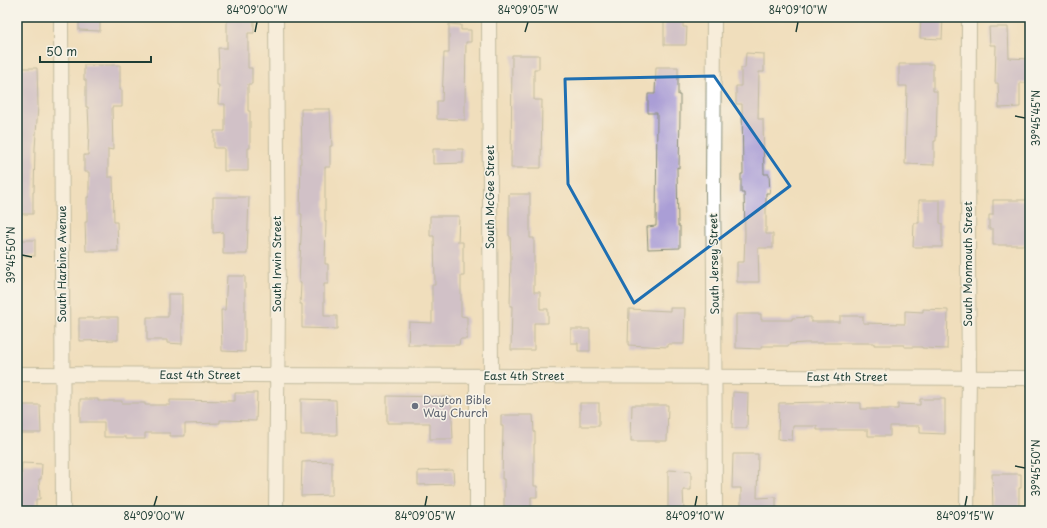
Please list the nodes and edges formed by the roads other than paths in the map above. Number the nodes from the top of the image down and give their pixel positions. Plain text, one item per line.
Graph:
1 (61, 17) edge
2 (276, 17) edge
3 (489, 17) edge
4 (714, 17) edge
5 (969, 17) edge
6 (17, 374) edge
7 (63, 374) junction
8 (277, 376) junction
9 (484, 376) junction
10 (714, 376) junction
11 (969, 378) junction
12 (1030, 378) edge
13 (63, 511) edge
14 (276, 511) edge
15 (478, 511) edge
16 (714, 511) edge
17 (967, 511) edge

1 - 7 street, South Harbine Avenue
2 - 8 street, South Irwin Street
3 - 9 street, South McGee Street
4 - 10 street, South Jersey Street
5 - 11 street, South Monmouth Street
6 - 7 street, East 4th Street
7 - 8 street, East 4th Street
7 - 13 street, South Harbine Avenue
8 - 9 street, East 4th Street
8 - 14 street, South Irwin Street
9 - 10 street, East 4th Street
9 - 15 street, South McGee Street
10 - 11 street, East 4th Street
10 - 16 street, South Jersey Street
11 - 12 street, East 4th Street
11 - 17 street, South Monmouth Street

